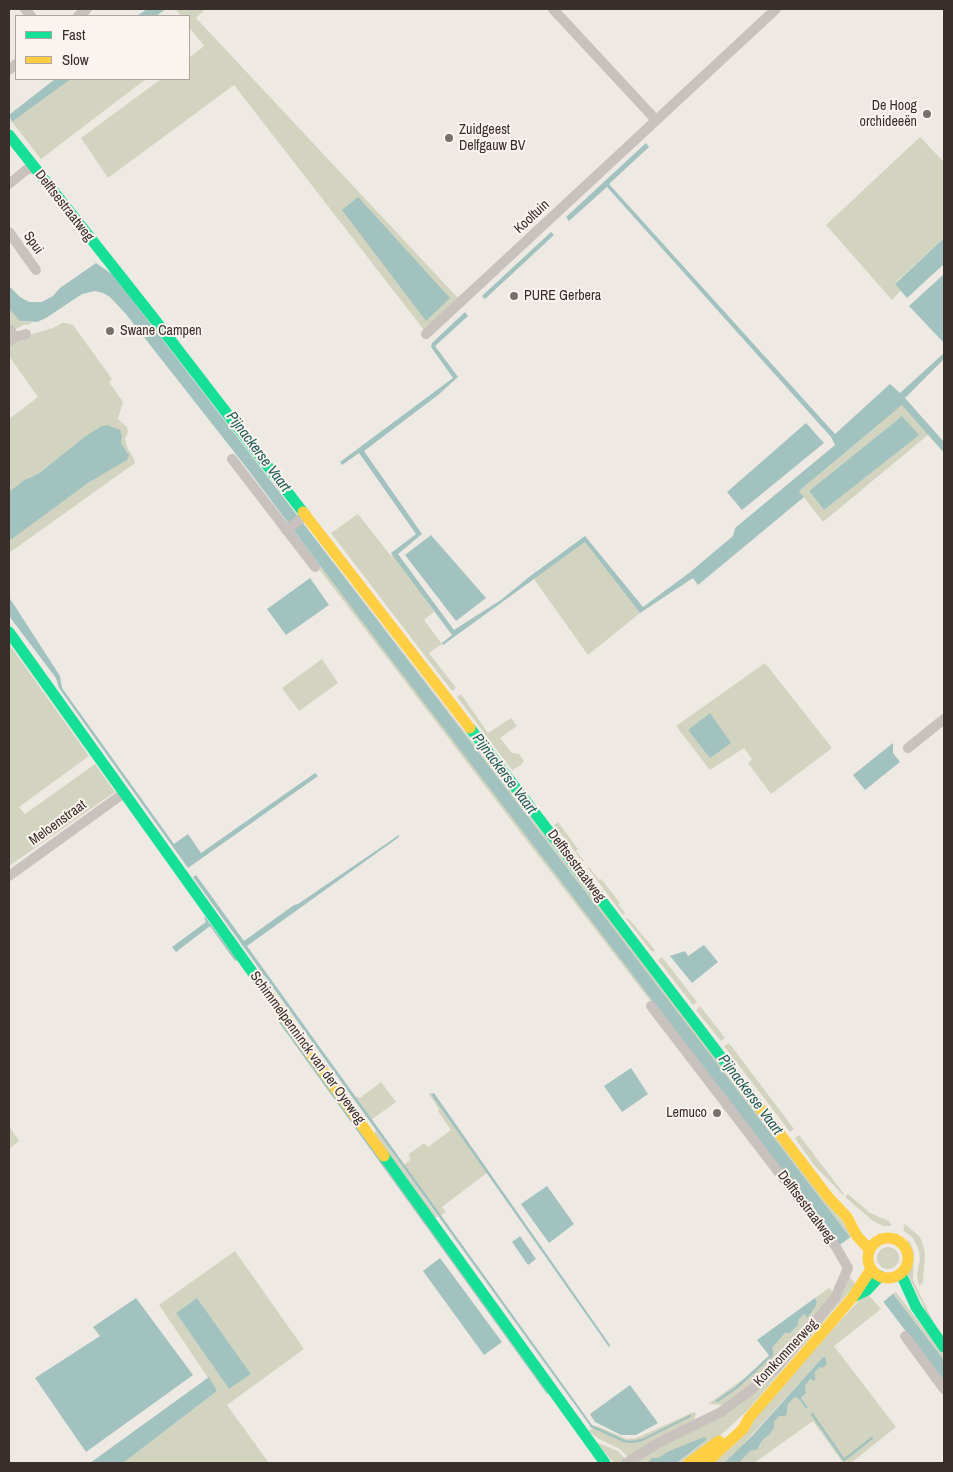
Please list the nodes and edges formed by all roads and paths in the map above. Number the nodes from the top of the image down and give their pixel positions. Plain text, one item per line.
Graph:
1 (553, 9) edge
2 (776, 9) edge
3 (656, 120) junction
4 (9, 135) edge
5 (34, 167) junction
6 (9, 184) edge
7 (9, 232) edge
8 (36, 270) dead end
9 (26, 334) dead end
10 (426, 334) dead end
11 (11, 335) edge
12 (232, 459) dead end
13 (304, 516) junction
14 (288, 529) junction
15 (315, 567) dead end
16 (9, 632) edge
17 (944, 719) edge
18 (908, 748) dead end
19 (124, 793) junction
20 (9, 876) edge
21 (651, 1006) dead end
22 (872, 1249) junction
23 (848, 1268) joint
24 (885, 1275) junction
25 (905, 1336) dead end
26 (944, 1347) edge
27 (944, 1389) edge
28 (749, 1418) junction
29 (605, 1463) edge
30 (626, 1463) edge
31 (689, 1463) edge
32 (706, 1463) edge

1 - 3 street
2 - 3 street, Kooltuin
3 - 10 street, Kooltuin
4 - 5 street, Delftsestraatweg
5 - 6 street
5 - 13 street, Delftsestraatweg
7 - 8 street, Spui
9 - 11 street
12 - 14 street
13 - 14 street
13 - 22 street, Delftsestraatweg
14 - 15 street
16 - 19 street, Schimmelpenninck van der Oyeweg
17 - 18 street
19 - 20 street, Meloenstraat
19 - 29 street, Schimmelpenninck van der Oyeweg
21 - 23 street, Delftsestraatweg
22 - 24 street
22 - 24 street
23 - 30 street, Komkommerweg
24 - 26 street
24 - 28 street, Komkommerweg
25 - 27 street
28 - 31 street, Komkommerweg
28 - 32 street, Komkommerweg

